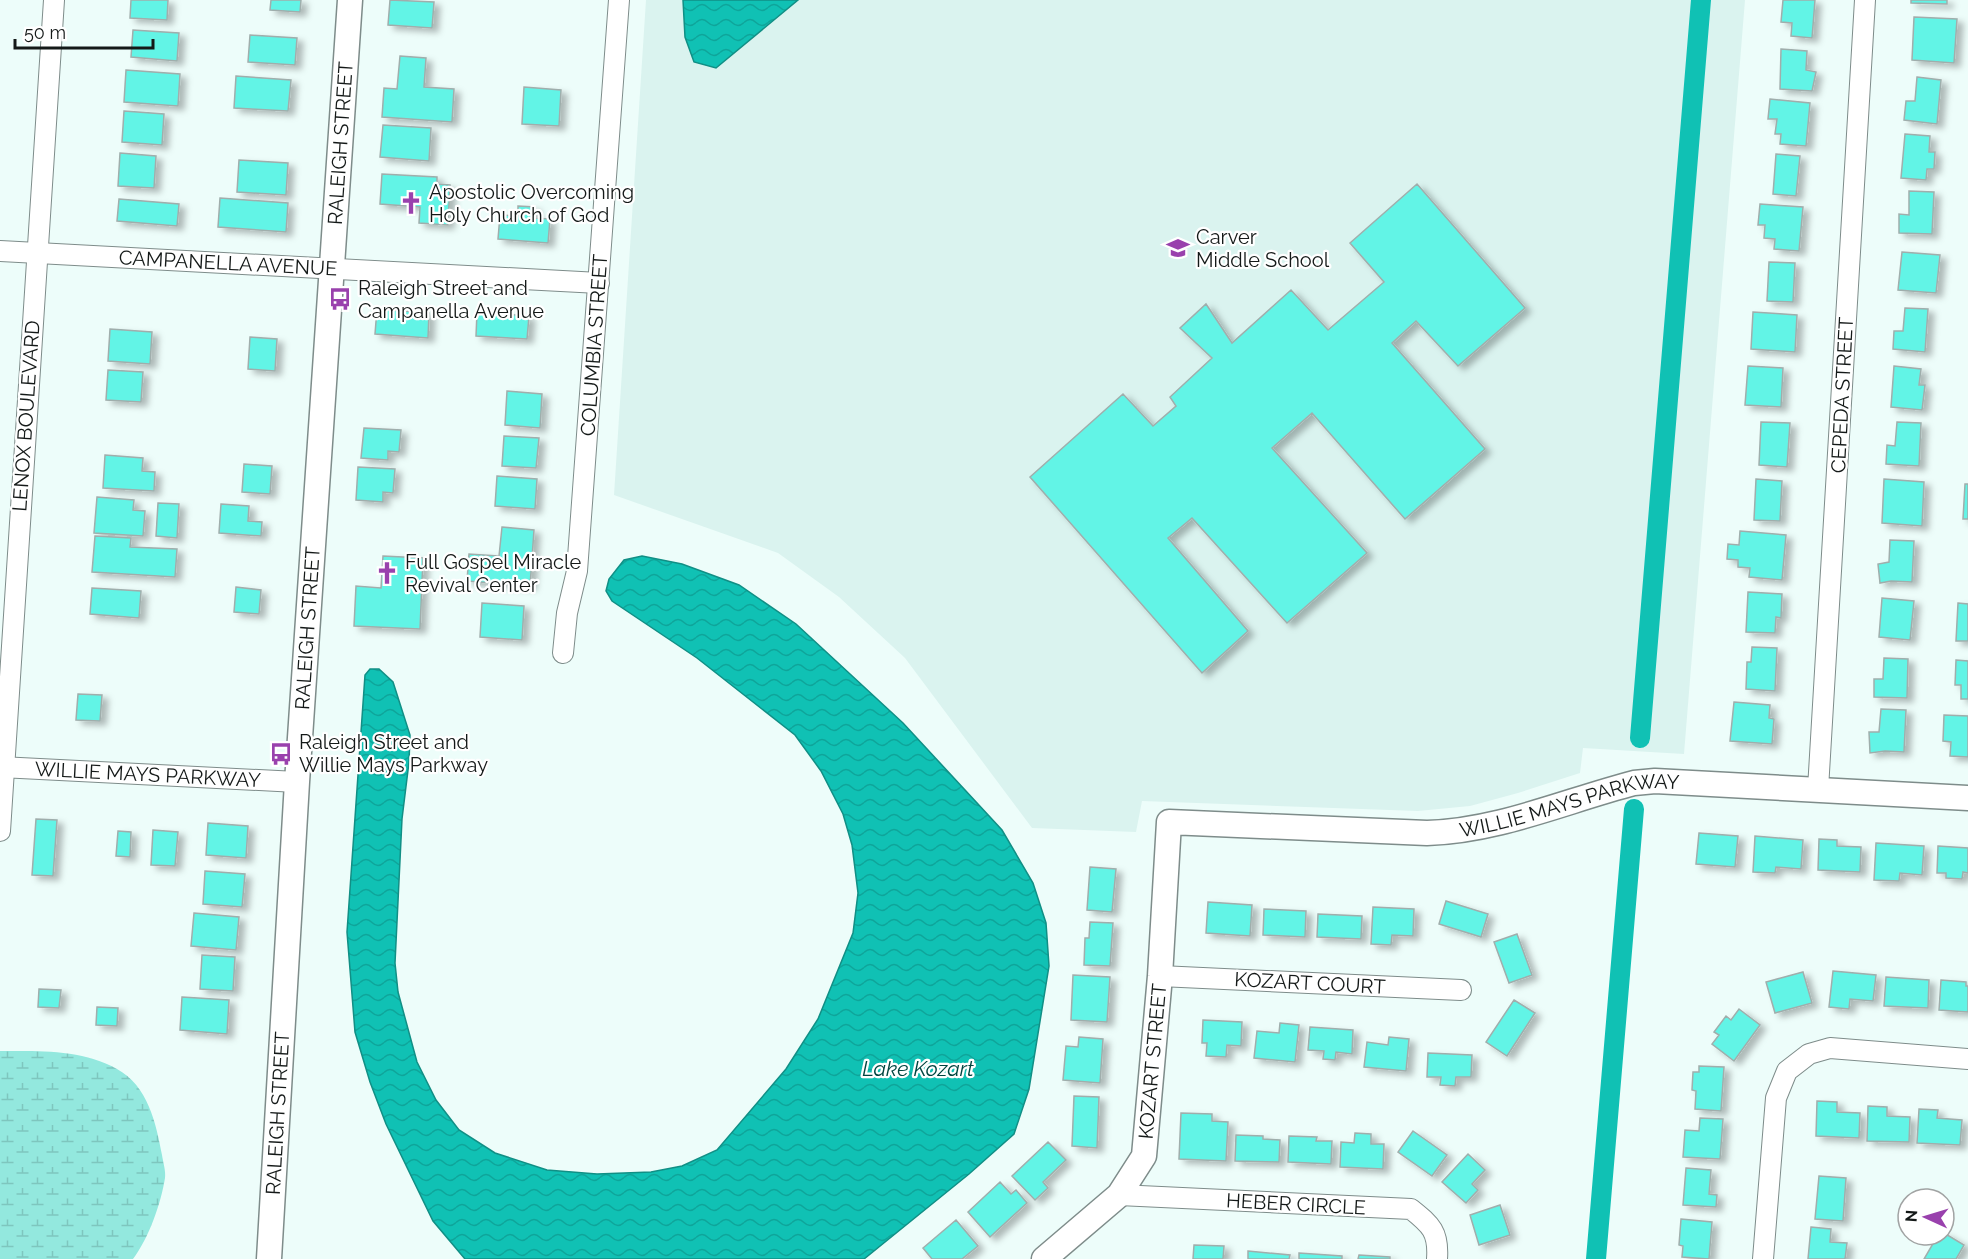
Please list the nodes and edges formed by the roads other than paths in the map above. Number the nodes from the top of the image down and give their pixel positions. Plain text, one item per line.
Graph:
1 (54, 0) edge
2 (350, 0) edge
3 (619, 0) edge
4 (1865, 0) edge
5 (0, 251) edge
6 (36, 253) junction
7 (331, 268) junction
8 (599, 283) junction
9 (563, 652) dead end
10 (2, 767) edge
11 (297, 782) junction
12 (1818, 789) junction
13 (1968, 798) edge
14 (1169, 822) joint
15 (0, 831) edge
16 (1160, 976) junction
17 (1461, 990) dead end
18 (1968, 1059) edge
19 (1119, 1196) junction
20 (269, 1259) edge
21 (1044, 1259) edge
22 (1437, 1259) edge
23 (1763, 1259) edge

1 - 6 street, LENOX BOULEVARD
2 - 7 street, RALEIGH STREET
3 - 8 street, COLUMBIA STREET
4 - 12 street, CEPEDA STREET
5 - 6 street, CAMPANELLA AVENUE
6 - 7 street, CAMPANELLA AVENUE
6 - 10 street, LENOX BOULEVARD
7 - 8 street, CAMPANELLA AVENUE
7 - 11 street, RALEIGH STREET
8 - 9 street, COLUMBIA STREET
10 - 11 street, WILLIE MAYS PARKWAY
10 - 15 street, LENOX BOULEVARD
11 - 20 street, RALEIGH STREET
12 - 13 street, WILLIE MAYS PARKWAY
12 - 14 street, WILLIE MAYS PARKWAY
14 - 16 street, KOZART STREET
16 - 17 street, KOZART COURT
16 - 19 street, KOZART STREET
18 - 23 street
19 - 21 street, KOZART STREET
19 - 22 street, HEBER CIRCLE

